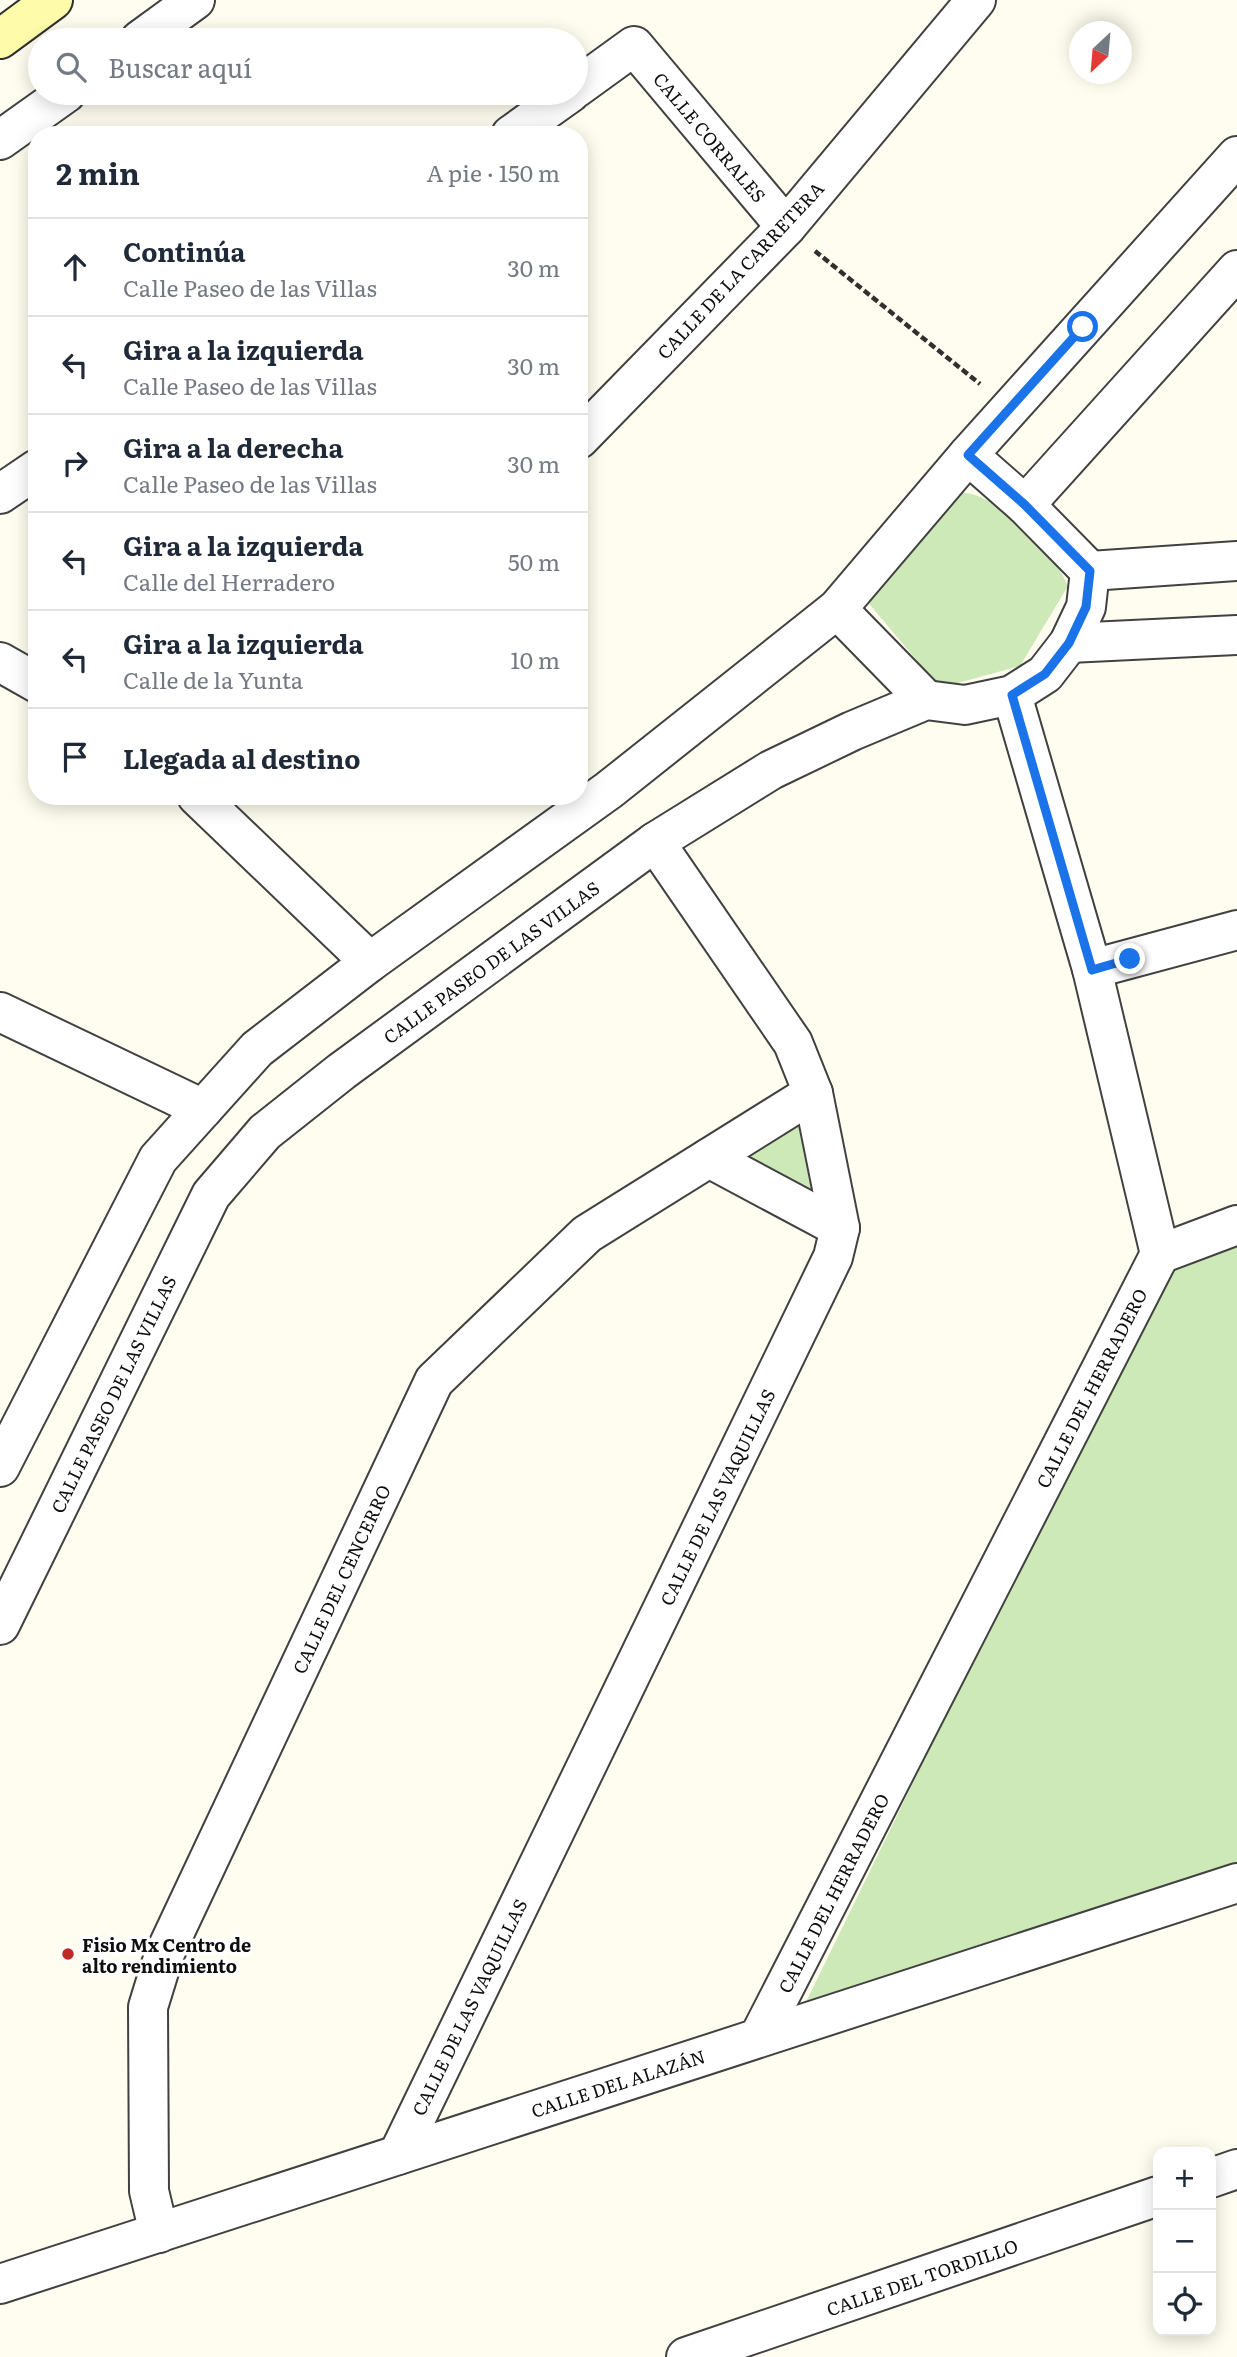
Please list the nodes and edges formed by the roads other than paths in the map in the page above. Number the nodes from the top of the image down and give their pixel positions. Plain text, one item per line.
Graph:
1 (53, 0) edge
2 (195, 0) edge
3 (959, 7) edge
4 (156, 28) edge
5 (0, 39) edge
6 (588, 80) edge
7 (49, 105) edge
8 (552, 105) edge
9 (523, 126) edge
10 (0, 140) edge
11 (1237, 156) edge
12 (786, 227) junction
13 (1237, 271) edge
14 (588, 430) edge
15 (968, 455) junction
16 (28, 475) edge
17 (0, 494) edge
18 (1025, 505) junction
19 (1237, 561) edge
20 (1090, 571) junction
21 (837, 609) junction
22 (1237, 635) edge
23 (1069, 643) junction
24 (0, 662) edge
25 (28, 678) edge
26 (1012, 695) junction
27 (926, 700) junction
28 (206, 805) edge
29 (655, 842) junction
30 (1237, 930) edge
31 (370, 962) junction
32 (1092, 970) junction
33 (0, 1012) edge
34 (813, 1093) junction
35 (203, 1108) junction
36 (709, 1158) junction
37 (1237, 1225) edge
38 (840, 1228) junction
39 (1160, 1254) junction
40 (0, 1467) edge
41 (0, 1625) edge
42 (1237, 1883) edge
43 (759, 2038) junction
44 (398, 2155) junction
45 (1237, 2169) edge
46 (1216, 2176) edge
47 (1153, 2198) edge
48 (159, 2233) junction
49 (0, 2284) edge
50 (686, 2357) edge

1 - 5 main road
2 - 4 street
3 - 12 street, CALLE DE LA CARRETERA
6 - 12 street, CALLE CORRALES
7 - 10 street
8 - 9 street
11 - 15 street
12 - 14 street, CALLE DE LA CARRETERA
13 - 18 street
15 - 18 street
15 - 21 street
16 - 17 street
18 - 20 street
19 - 20 street
20 - 23 street
21 - 27 street
21 - 31 street
22 - 23 street
23 - 26 street
24 - 25 street
26 - 27 street
26 - 32 street
27 - 29 street, CALLE PASEO DE LAS VILLAS
28 - 31 street
29 - 34 street, CALLE DE LAS VAQUILLAS
29 - 41 street, CALLE PASEO DE LAS VILLAS
30 - 32 street
31 - 35 street
32 - 39 street
33 - 35 street
34 - 36 street, CALLE DEL CENCERRO
34 - 38 street, CALLE DE LAS VAQUILLAS
35 - 40 street
36 - 38 street
36 - 48 street, CALLE DEL CENCERRO
37 - 39 street
38 - 44 street, CALLE DE LAS VAQUILLAS
39 - 43 street, CALLE DEL HERRADERO
42 - 43 street, CALLE DEL ALAZÁN
43 - 44 street, CALLE DEL ALAZÁN
44 - 48 street, CALLE DEL ALAZÁN
45 - 46 street
47 - 50 street, CALLE DEL TORDILLO
48 - 49 street, CALLE DEL ALAZÁN

